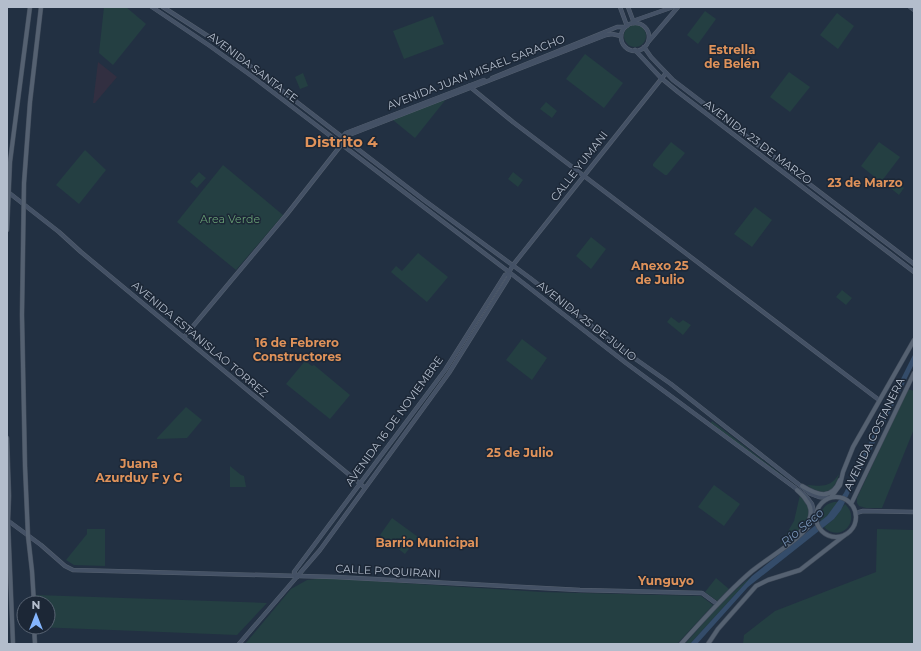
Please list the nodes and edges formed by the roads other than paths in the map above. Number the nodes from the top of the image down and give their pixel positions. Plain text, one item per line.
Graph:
1 (30, 7) edge
2 (41, 7) edge
3 (152, 7) edge
4 (163, 7) edge
5 (620, 7) edge
6 (628, 7) edge
7 (673, 7) edge
8 (678, 7) edge
9 (910, 7) edge
10 (914, 10) edge
11 (634, 22) junction
12 (626, 26) junction
13 (621, 36) junction
14 (645, 45) junction
15 (635, 50) junction
16 (666, 73) junction
17 (661, 78) junction
18 (470, 87) junction
19 (343, 138) junction
20 (338, 142) junction
21 (341, 145) junction
22 (584, 175) junction
23 (8, 192) junction
24 (23, 205) junction
25 (7, 230) edge
26 (881, 239) junction
27 (877, 244) junction
28 (914, 264) edge
29 (513, 266) junction
30 (914, 272) edge
31 (509, 273) junction
32 (184, 337) junction
33 (914, 340) edge
34 (914, 373) edge
35 (879, 400) junction
36 (7, 438) edge
37 (843, 472) junction
38 (359, 484) junction
39 (802, 486) junction
40 (364, 488) junction
41 (797, 490) junction
42 (829, 498) junction
43 (849, 502) junction
44 (914, 512) edge
45 (856, 513) junction
46 (815, 517) junction
47 (8, 520) edge
48 (845, 535) junction
49 (28, 536) junction
50 (778, 552) junction
51 (8, 561) edge
52 (298, 577) junction
53 (34, 595) edge
54 (717, 604) junction
55 (13, 644) edge
56 (239, 644) edge
57 (681, 644) edge
58 (708, 644) edge

1 - 23 main road
2 - 24 main road
3 - 20 street, AVENIDA SANTA FE
4 - 19 street, AVENIDA SANTA FE
5 - 12 street
6 - 11 street
7 - 11 street
8 - 14 street
9 - 10 street
11 - 12 street
11 - 14 street
12 - 13 street
12 - 18 street, AVENIDA JUAN MISAEL SARACHO
13 - 15 street
13 - 18 street, AVENIDA JUAN MISAEL SARACHO
14 - 15 street
14 - 16 street, AVENIDA 23 DE MARZO
15 - 17 street, AVENIDA 23 DE MARZO
16 - 17 street, CALLE YUMANI
16 - 26 street, AVENIDA 23 DE MARZO
17 - 22 street, CALLE YUMANI
17 - 27 street, AVENIDA 23 DE MARZO
18 - 19 street, AVENIDA JUAN MISAEL SARACHO
18 - 22 street
19 - 20 street, AVENIDA JUAN MISAEL SARACHO
19 - 21 street, AVENIDA JUAN MISAEL SARACHO
19 - 29 street, AVENIDA 25 DE JULIO
20 - 21 street, AVENIDA SANTA FE
21 - 31 street, AVENIDA 25 DE JULIO
21 - 32 street, AVENIDA JUAN MISAEL SARACHO
22 - 29 street, CALLE YUMANI
22 - 35 street
23 - 24 street, AVENIDA ESTANISLAO TORREZ
23 - 25 main road
24 - 32 street, AVENIDA ESTANISLAO TORREZ
24 - 49 main road
26 - 27 street
26 - 28 street, AVENIDA 23 DE MARZO
27 - 30 street, AVENIDA 23 DE MARZO
29 - 31 street, CALLE YUMANI
29 - 39 street, AVENIDA 25 DE JULIO
31 - 38 street, AVENIDA 16 DE NOVIEMBRE
31 - 40 street, AVENIDA 16 DE NOVIEMBRE
31 - 41 street, AVENIDA 25 DE JULIO
32 - 38 street, AVENIDA ESTANISLAO TORREZ
33 - 35 main road, AVENIDA COSTANERA
34 - 43 main road, AVENIDA COSTANERA
35 - 37 main road, AVENIDA COSTANERA
36 - 47 main road
37 - 39 main road
37 - 42 main road, AVENIDA COSTANERA
38 - 40 street, AVENIDA ESTANISLAO TORREZ
38 - 52 street, AVENIDA 16 DE NOVIEMBRE
39 - 42 street, AVENIDA 25 DE JULIO
40 - 52 street, AVENIDA 16 DE NOVIEMBRE
41 - 46 street, AVENIDA 25 DE JULIO
41 - 50 main road
42 - 43 main road
42 - 46 main road
43 - 45 main road
44 - 45 street
45 - 48 main road
46 - 48 main road
46 - 50 main road
47 - 49 street
47 - 51 main road
48 - 58 main road
49 - 52 street, CALLE POQUIRANI
49 - 53 main road
50 - 54 main road
51 - 55 main road
52 - 54 street, CALLE POQUIRANI
52 - 56 street, AVENIDA 16 DE NOVIEMBRE
54 - 57 main road

